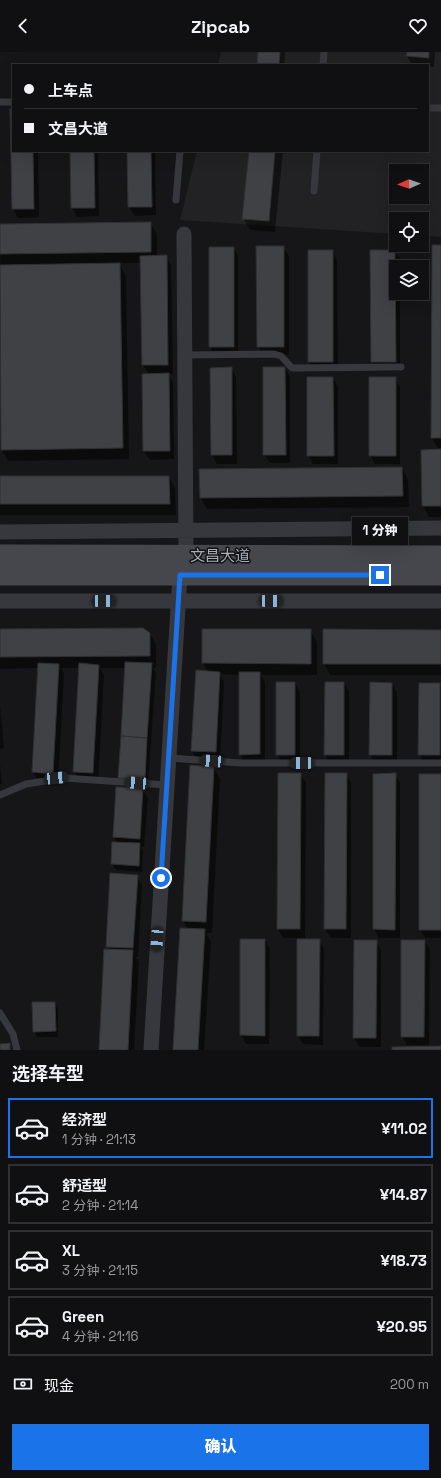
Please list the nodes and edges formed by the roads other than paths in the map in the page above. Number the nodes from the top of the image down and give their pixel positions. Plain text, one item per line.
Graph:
1 (324, 52) edge
2 (323, 64) edge
3 (0, 102) edge
4 (12, 102) edge
5 (429, 108) edge
6 (441, 108) edge
7 (180, 152) edge
8 (317, 152) edge
9 (314, 191) dead end
10 (176, 200) dead end
11 (184, 234) dead end
12 (184, 355) junction
13 (401, 366) dead end
14 (441, 528) edge
15 (186, 530) junction
16 (0, 532) edge
17 (0, 555) edge
18 (186, 556) junction
19 (441, 556) edge
20 (0, 575) edge
21 (180, 575) junction
22 (441, 575) edge
23 (0, 601) edge
24 (178, 601) junction
25 (441, 601) edge
26 (168, 758) junction
27 (441, 763) edge
28 (167, 785) junction
29 (0, 795) edge
30 (0, 1013) edge
31 (17, 1050) edge
32 (151, 1050) edge

1 - 2 lane
3 - 4 lane
5 - 6 lane
7 - 10 lane
8 - 9 lane
11 - 12 street
12 - 13 lane
12 - 15 street
14 - 15 street
15 - 16 street
15 - 18 street
17 - 18 main road, 文昌大道
18 - 19 main road, 文昌大道
20 - 21 main road, 文昌大道
21 - 22 main road, 文昌大道
21 - 24 street
23 - 24 street
24 - 25 street
24 - 26 street
26 - 27 lane
26 - 28 street
28 - 29 lane
28 - 32 street
30 - 31 lane

